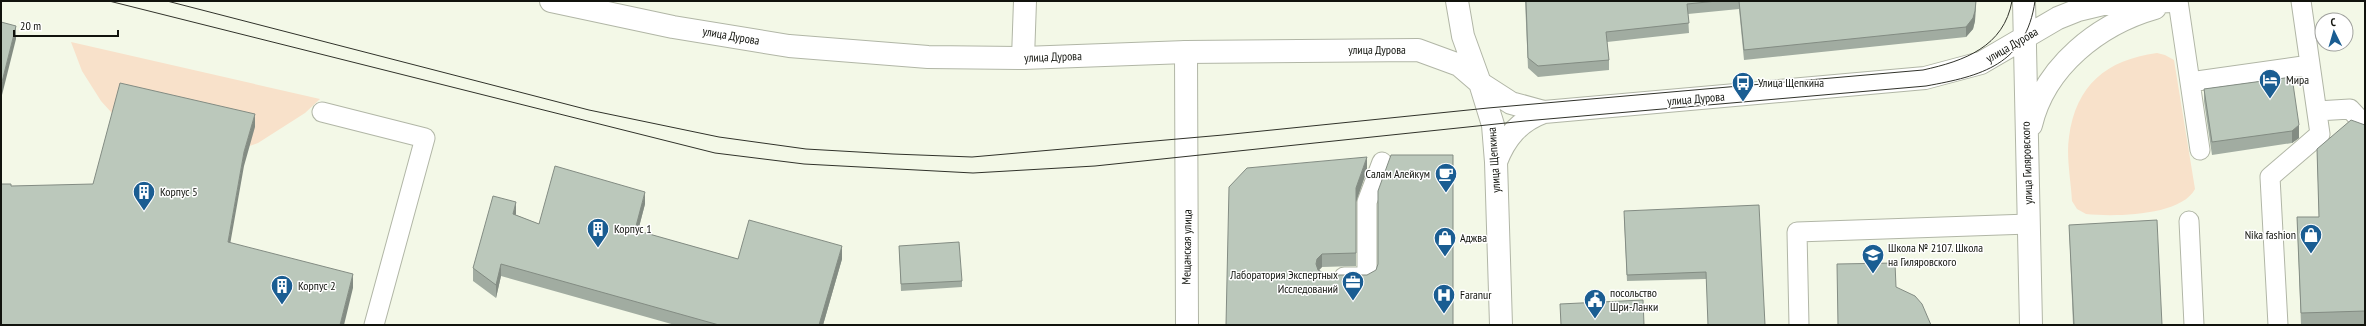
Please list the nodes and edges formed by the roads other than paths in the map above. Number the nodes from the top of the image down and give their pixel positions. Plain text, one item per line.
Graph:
1 (552, 1) edge
2 (1025, 1) edge
3 (1457, 1) edge
4 (2024, 1) edge
5 (2173, 1) edge
6 (2178, 1) edge
7 (2301, 1) edge
8 (2024, 39) junction
9 (1186, 52) junction
10 (1023, 58) junction
11 (2310, 65) junction
12 (2190, 82) junction
13 (1480, 83) junction
14 (2317, 111) junction
15 (322, 112) dead end
16 (1544, 112) junction
17 (2365, 125) edge
18 (2026, 143) junction
19 (2200, 150) dead end
20 (1382, 162) dead end
21 (1496, 162) junction
22 (2189, 221) dead end
23 (2029, 224) junction
24 (1327, 277) edge
25 (374, 325) edge
26 (1187, 325) edge
27 (1501, 325) edge
28 (1799, 325) edge
29 (2031, 325) edge
30 (2194, 325) edge
31 (2278, 325) edge

1 - 10 main road, улица Дурова
2 - 10 main road
3 - 13 main road, улица Щепкина
4 - 8 main road, улица Гиляровского
5 - 8 main road, улица Дурова
6 - 12 lane
6 - 18 main road
7 - 11 lane
8 - 16 main road, улица Дурова
8 - 18 main road, улица Гиляровского
9 - 10 main road, улица Дурова
9 - 13 main road, улица Дурова
9 - 26 main road, Мещанская улица
11 - 12 lane
11 - 14 lane
12 - 19 lane
13 - 16 main road, улица Дурова
13 - 21 main road, улица Щепкина
14 - 17 lane
14 - 31 lane
15 - 25 lane
16 - 21 main road
18 - 23 main road, улица Гиляровского
20 - 24 lane
21 - 27 main road, улица Щепкина
22 - 30 lane
23 - 28 lane
23 - 29 main road, улица Гиляровского

